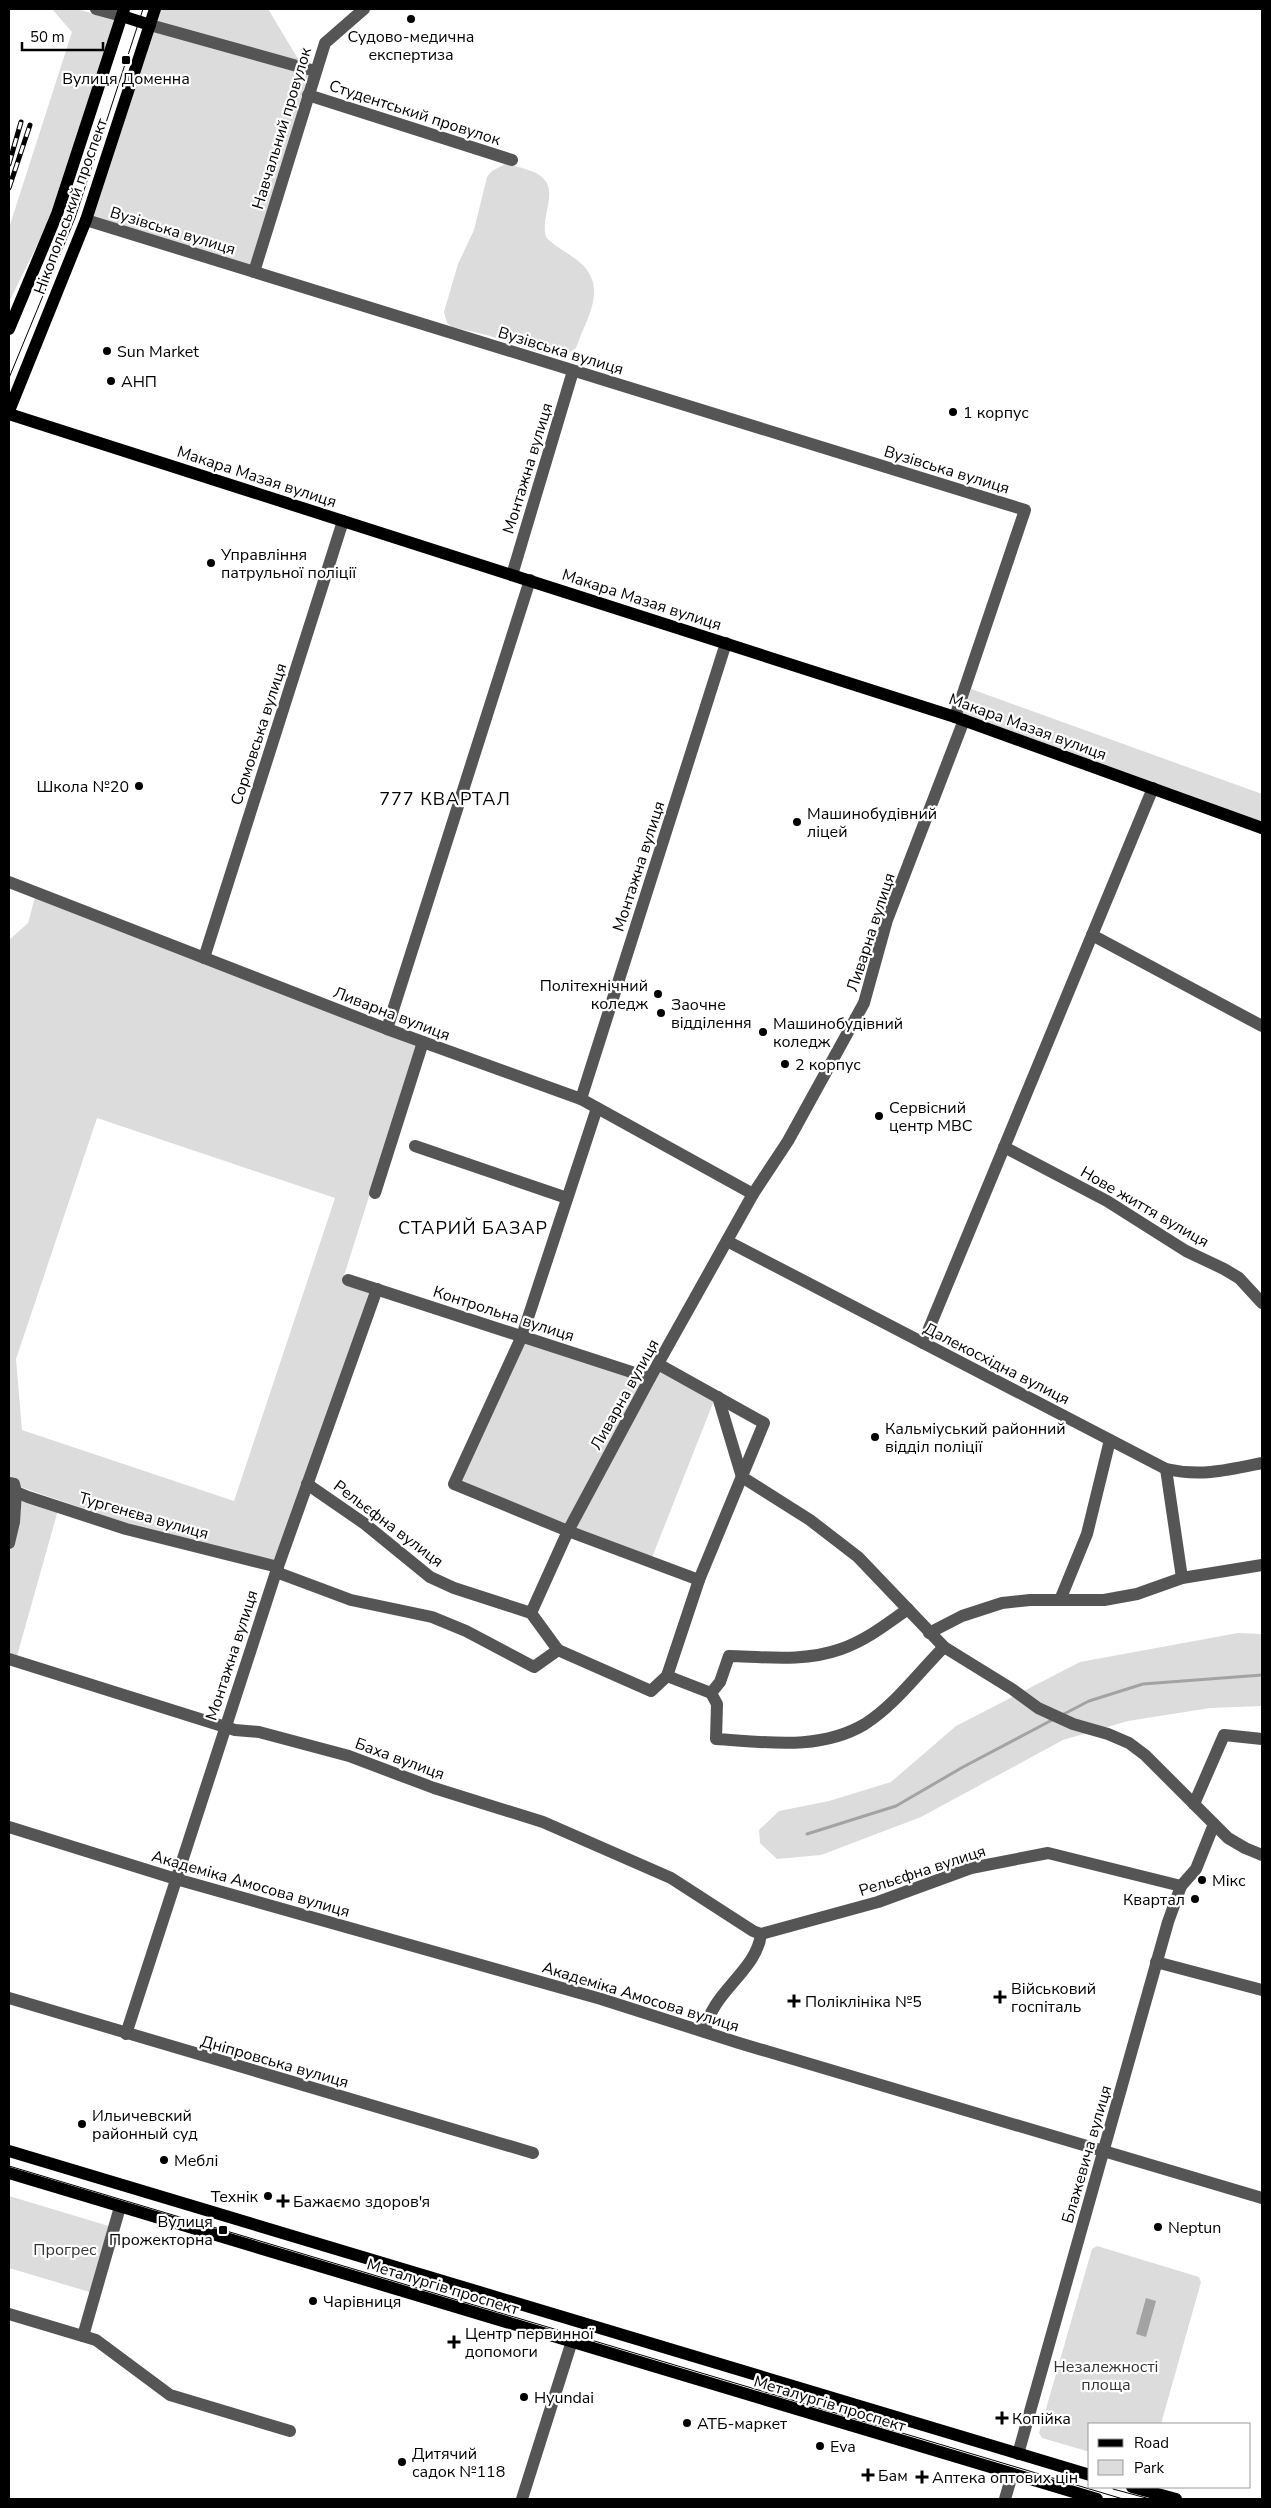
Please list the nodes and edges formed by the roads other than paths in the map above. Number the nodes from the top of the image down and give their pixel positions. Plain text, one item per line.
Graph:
1 (96, 9) edge
2 (155, 9) edge
3 (364, 9) edge
4 (123, 12) edge
5 (150, 25) junction
6 (315, 71) junction
7 (308, 95) junction
8 (512, 160) dead end
9 (86, 220) junction
10 (254, 272) junction
11 (9, 329) edge
12 (573, 371) junction
13 (9, 412) edge
14 (1025, 510) joint
15 (343, 521) junction
16 (512, 575) junction
17 (530, 580) junction
18 (726, 643) junction
19 (960, 718) junction
20 (1153, 788) junction
21 (1262, 828) edge
22 (9, 882) edge
23 (1092, 935) junction
24 (204, 958) junction
25 (1262, 1026) edge
26 (387, 1029) junction
27 (423, 1042) junction
28 (581, 1100) junction
29 (597, 1108) junction
30 (416, 1146) dead end
31 (1004, 1147) junction
32 (376, 1193) dead end
33 (753, 1194) junction
34 (567, 1198) junction
35 (727, 1241) junction
36 (348, 1280) dead end
37 (377, 1289) junction
38 (1262, 1303) edge
39 (522, 1336) junction
40 (923, 1343) junction
41 (658, 1364) junction
42 (650, 1378) junction
43 (718, 1397) junction
44 (1110, 1440) junction
45 (1262, 1463) edge
46 (1166, 1469) junction
47 (742, 1477) junction
48 (308, 1484) junction
49 (12, 1487) edge
50 (568, 1531) junction
51 (9, 1543) edge
52 (1262, 1565) edge
53 (277, 1570) junction
54 (1182, 1578) junction
55 (699, 1580) junction
56 (1060, 1600) junction
57 (908, 1609) junction
58 (531, 1613) junction
59 (929, 1633) junction
60 (944, 1647) junction
61 (558, 1650) junction
62 (9, 1659) edge
63 (666, 1676) junction
64 (711, 1693) junction
65 (224, 1726) junction
66 (1262, 1739) edge
67 (1194, 1804) junction
68 (1214, 1824) junction
69 (9, 1828) edge
70 (1262, 1855) edge
71 (176, 1879) junction
72 (1181, 1886) junction
73 (761, 1934) junction
74 (1156, 1962) junction
75 (1262, 1990) edge
76 (9, 1998) edge
77 (705, 2032) junction
78 (126, 2034) junction
79 (1104, 2150) junction
80 (9, 2151) edge
81 (533, 2153) dead end
82 (9, 2173) edge
83 (126, 2186) junction
84 (1262, 2198) edge
85 (120, 2206) junction
86 (9, 2314) edge
87 (579, 2321) junction
88 (83, 2336) junction
89 (572, 2341) junction
90 (290, 2431) dead end
91 (1018, 2454) junction
92 (1088, 2474) edge
93 (1012, 2475) junction
94 (1136, 2488) edge
95 (522, 2499) edge
96 (1005, 2499) edge
97 (1097, 2499) edge
98 (1176, 2499) edge

1 - 4 street
2 - 5 main road, Нікопольський проспект
3 - 6 street, Навчальний провулок
4 - 5 main road
4 - 11 main road, Нікопольський проспект
5 - 6 street
5 - 9 main road, Нікопольський проспект
6 - 7 street, Навчальний провулок
7 - 8 street, Студентський провулок
7 - 10 street, Навчальний провулок
9 - 10 street, Вузівська вулиця
9 - 13 main road, Нікопольський проспект
10 - 12 street, Вузівська вулиця
12 - 14 street, Вузівська вулиця
12 - 16 street, Монтажна вулиця
13 - 15 main road, Макара Мазая вулиця
14 - 19 street, Ливарна вулиця
15 - 16 main road, Макара Мазая вулиця
15 - 24 street, Сормовська вулиця
16 - 17 main road, Макара Мазая вулиця
17 - 18 main road, Макара Мазая вулиця
17 - 26 street
18 - 19 main road, Макара Мазая вулиця
18 - 28 street, Монтажна вулиця
19 - 20 main road, Макара Мазая вулиця
19 - 33 street, Ливарна вулиця
20 - 21 main road, Макара Мазая вулиця
20 - 23 street
22 - 24 street, Ливарна вулиця
23 - 25 street
23 - 31 street
24 - 26 street, Ливарна вулиця
26 - 27 street, Ливарна вулиця
27 - 28 street, Ливарна вулиця
27 - 32 street
28 - 29 street, Ливарна вулиця
29 - 33 street, Ливарна вулиця
29 - 34 street
30 - 34 street
31 - 38 street, Нове життя вулиця
31 - 40 street
33 - 35 street, Ливарна вулиця
34 - 39 street
35 - 40 street, Далекосхідна вулиця
35 - 41 street, Ливарна вулиця
36 - 37 street, Контрольна вулиця
37 - 39 street, Контрольна вулиця
37 - 48 street, Монтажна вулиця
39 - 42 street, Контрольна вулиця
39 - 50 street
40 - 44 street, Далекосхідна вулиця
41 - 42 street, Ливарна вулиця
41 - 43 street
42 - 50 street, Ливарна вулиця
43 - 47 street
43 - 47 street
44 - 46 street, Далекосхідна вулиця
44 - 56 street
45 - 46 street, Далекосхідна вулиця
46 - 54 street
47 - 55 street
47 - 57 street
48 - 53 street, Монтажна вулиця
48 - 58 street, Рельєфна вулиця
49 - 51 street
49 - 53 street, Тургенєва вулиця
50 - 55 street
50 - 58 street, Ливарна вулиця
52 - 54 street
53 - 61 street
53 - 65 street, Монтажна вулиця
54 - 56 street
55 - 63 street
56 - 59 street
57 - 59 street
57 - 64 street
58 - 61 street
59 - 60 street
60 - 64 street
60 - 67 street
61 - 63 street
62 - 65 street, Баха вулиця
63 - 64 street
65 - 71 street, Монтажна вулиця
65 - 73 street, Баха вулиця
66 - 67 street
67 - 68 street
68 - 70 street
68 - 72 street, Блажевича вулиця
69 - 71 street, Академіка Амосова вулиця
71 - 77 street, Академіка Амосова вулиця
71 - 78 street, Монтажна вулиця
72 - 73 street, Рельєфна вулиця
72 - 74 street, Блажевича вулиця
73 - 77 street
74 - 75 street
74 - 79 street, Блажевича вулиця
76 - 78 street, Дніпровська вулиця
77 - 79 street, Академіка Амосова вулиця
78 - 81 street, Дніпровська вулиця
79 - 84 street, Академіка Амосова вулиця
79 - 91 street, Блажевича вулиця
80 - 83 main road, Металургів проспект
82 - 85 main road, Металургів проспект
83 - 85 main road
83 - 87 main road, Металургів проспект
85 - 88 street
85 - 89 main road, Металургів проспект
86 - 88 street
87 - 89 main road
87 - 91 main road, Металургів проспект
88 - 90 street
89 - 93 main road, Металургів проспект
89 - 95 street
91 - 92 main road, Металургів проспект
91 - 93 main road, Блажевича вулиця
93 - 96 street, Блажевича вулиця
93 - 97 main road, Металургів проспект
94 - 98 main road

